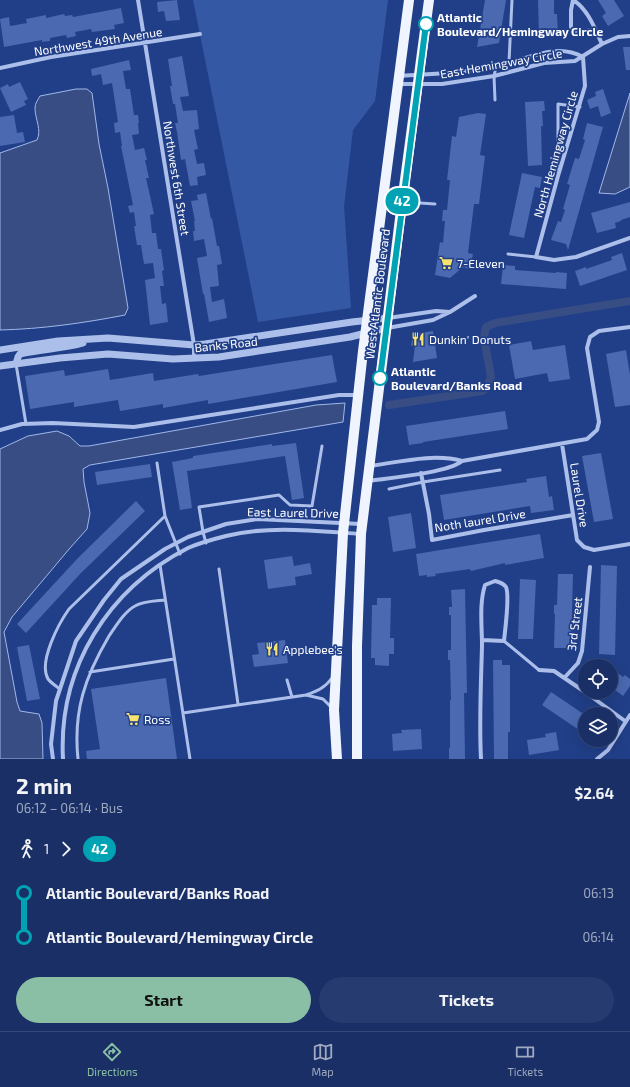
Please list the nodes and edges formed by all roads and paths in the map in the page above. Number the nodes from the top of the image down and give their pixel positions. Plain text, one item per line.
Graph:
1 (138, 0) edge
2 (409, 0) edge
3 (428, 0) edge
4 (512, 0) edge
5 (595, 30) junction
6 (200, 34) dead end
7 (630, 36) edge
8 (145, 43) junction
9 (602, 44) junction
10 (583, 56) junction
11 (510, 62) junction
12 (496, 67) junction
13 (0, 68) edge
14 (494, 76) junction
15 (399, 80) junction
16 (419, 80) junction
17 (495, 100) dead end
18 (580, 107) junction
19 (558, 176) junction
20 (402, 202) junction
21 (435, 204) dead end
22 (630, 238) edge
23 (508, 254) dead end
24 (536, 257) junction
25 (475, 296) dead end
26 (450, 312) junction
27 (367, 320) junction
28 (387, 323) junction
29 (630, 327) edge
30 (366, 333) junction
31 (97, 339) junction
32 (194, 345) junction
33 (0, 350) edge
34 (194, 359) junction
35 (16, 364) junction
36 (0, 366) edge
37 (359, 395) junction
38 (26, 424) junction
39 (0, 430) edge
40 (562, 444) junction
41 (322, 446) dead end
42 (462, 461) junction
43 (157, 463) dead end
44 (370, 466) junction
45 (500, 470) dead end
46 (421, 473) junction
47 (368, 481) junction
48 (423, 482) junction
49 (389, 490) dead end
50 (573, 515) junction
51 (165, 516) junction
52 (363, 524) junction
53 (344, 528) junction
54 (202, 532) junction
55 (361, 534) junction
56 (206, 542) junction
57 (175, 544) junction
58 (630, 544) edge
59 (180, 554) junction
60 (160, 565) junction
61 (590, 567) dead end
62 (219, 569) dead end
63 (165, 600) junction
64 (482, 640) junction
65 (504, 641) junction
66 (174, 659) junction
67 (539, 670) joint
68 (90, 672) junction
69 (336, 672) junction
70 (565, 677) junction
71 (287, 680) dead end
72 (578, 687) edge
73 (60, 689) junction
74 (306, 695) junction
75 (292, 697) junction
76 (595, 699) edge
77 (238, 704) junction
78 (334, 710) junction
79 (183, 713) junction
80 (630, 715) edge
81 (625, 721) junction
82 (53, 759) edge
83 (63, 759) edge
84 (78, 759) edge
85 (190, 759) edge
86 (337, 759) edge
87 (357, 759) edge
88 (481, 759) edge
89 (597, 759) edge

1 - 8 street, Northwest 6th Street
2 - 15 main road, West Atlantic Boulevard
3 - 16 main road, West Atlantic Boulevard
4 - 11 lane
5 - 5 street
5 - 9 street
6 - 8 street, Northwest 49th Avenue
7 - 9 street, East Hemingway Circle
8 - 13 street, Northwest 49th Avenue
8 - 32 street, Northwest 6th Street
9 - 10 street, East Hemingway Circle
10 - 11 street, East Hemingway Circle
10 - 14 street, East Hemingway Circle
10 - 18 street, North Hemingway Circle
11 - 12 street, East Hemingway Circle
12 - 14 lane
12 - 16 street, East Hemingway Circle
14 - 16 street, East Hemingway Circle
14 - 17 lane
15 - 16 street, East Hemingway Circle
15 - 16 street, East Hemingway Circle
15 - 27 main road, West Atlantic Boulevard
16 - 20 main road, West Atlantic Boulevard
18 - 19 street, North Hemingway Circle
18 - 19 lane
19 - 24 street, North Hemingway Circle
20 - 21 lane
20 - 28 main road, West Atlantic Boulevard
22 - 24 street
23 - 24 lane
25 - 26 street, Banks Road
26 - 28 street, Banks Road
26 - 28 street, Banks Road
27 - 28 street, Banks Road
27 - 30 main road, West Atlantic Boulevard
27 - 32 street, Banks Road
28 - 30 street, Banks Road
28 - 44 main road, West Atlantic Boulevard
29 - 40 street
30 - 34 street, Banks Road
30 - 37 main road, West Atlantic Boulevard
31 - 32 street, Banks Road
31 - 33 street, Banks Road
31 - 35 street
32 - 34 street, Northwest 6th Street
34 - 35 street, Banks Road
35 - 36 street, Banks Road
35 - 38 lane
37 - 38 street
37 - 53 main road, West Atlantic Boulevard
38 - 39 street
40 - 42 street
40 - 50 street, Laurel Drive
41 - 54 lane
42 - 44 street
42 - 46 street
43 - 51 lane
44 - 47 main road, West Atlantic Boulevard
45 - 48 lane
46 - 47 street
46 - 48 street, Noth laurel Drive
47 - 52 main road, West Atlantic Boulevard
48 - 49 lane
48 - 50 street, Noth laurel Drive
50 - 58 street, Laurel Drive
51 - 57 lane
51 - 73 lane
52 - 53 street, East Laurel Drive
52 - 55 main road, West Atlantic Boulevard
53 - 54 street, East Laurel Drive
53 - 55 street, East Laurel Drive
53 - 56 street, East Laurel Drive
53 - 69 main road, West Atlantic Boulevard
54 - 56 lane
54 - 57 street, East Laurel Drive
55 - 87 main road, West Atlantic Boulevard
56 - 59 street, East Laurel Drive
57 - 59 lane
57 - 73 street, East Laurel Drive
59 - 60 street, East Laurel Drive
60 - 63 lane
60 - 83 street, East Laurel Drive
61 - 70 street, 3rd Street
62 - 77 lane
63 - 66 lane
63 - 68 lane
64 - 65 street
64 - 65 street
64 - 88 street
65 - 67 lane
66 - 68 lane
66 - 79 lane
67 - 70 street
68 - 84 lane
69 - 74 lane
69 - 78 main road, West Atlantic Boulevard
70 - 72 street
71 - 75 lane
73 - 82 street, East Laurel Drive
74 - 75 lane
74 - 78 lane
75 - 77 lane
76 - 81 street
77 - 79 lane
78 - 86 main road, West Atlantic Boulevard
79 - 85 lane
80 - 81 street
81 - 89 street

